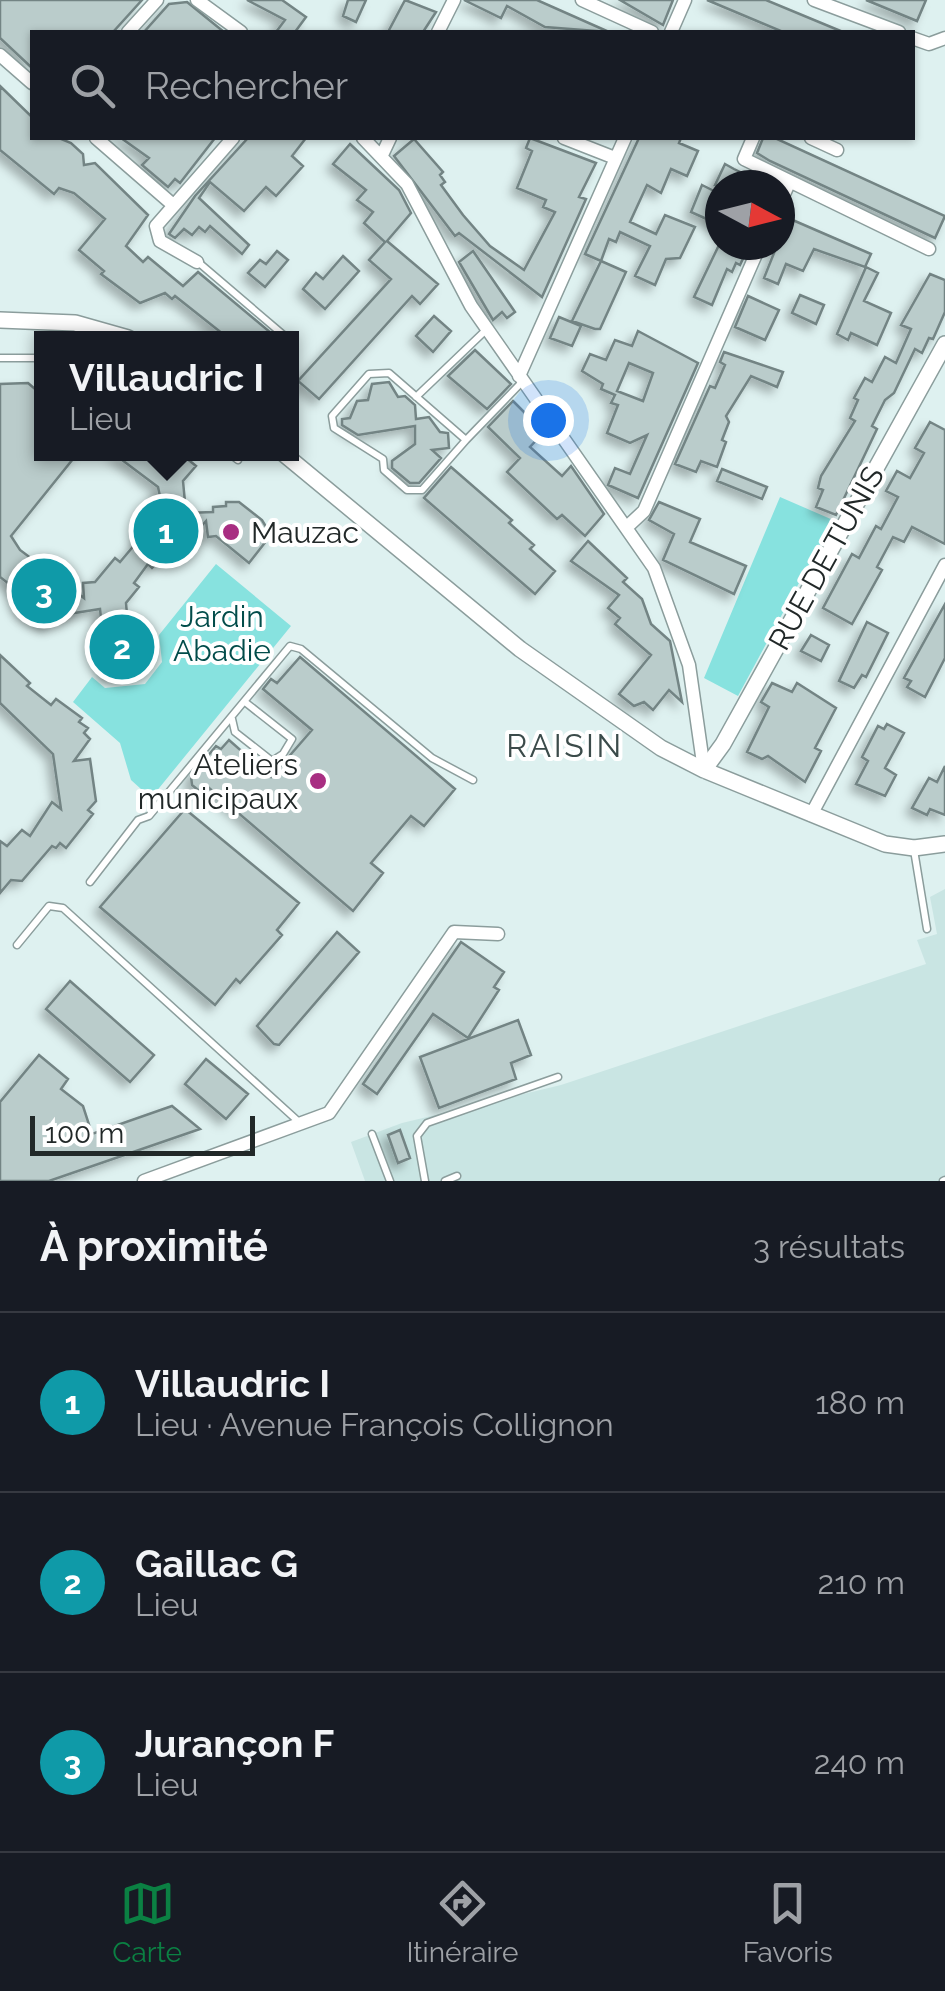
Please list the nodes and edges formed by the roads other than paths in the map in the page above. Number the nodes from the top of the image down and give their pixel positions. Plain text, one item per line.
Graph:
1 (157, 0) edge
2 (197, 0) edge
3 (454, 0) edge
4 (582, 0) edge
5 (685, 0) edge
6 (814, 0) edge
7 (130, 30) edge
8 (237, 30) edge
9 (439, 30) edge
10 (648, 30) edge
11 (672, 30) edge
12 (894, 30) edge
13 (945, 38) edge
14 (915, 39) edge
15 (0, 55) edge
16 (30, 81) edge
17 (98, 140) edge
18 (231, 140) edge
19 (365, 140) edge
20 (389, 140) edge
21 (569, 140) edge
22 (624, 140) edge
23 (752, 140) edge
24 (816, 140) edge
25 (837, 150) dead end
26 (382, 155) junction
27 (615, 158) junction
28 (764, 170) edge
29 (795, 187) edge
30 (172, 204) junction
31 (929, 249) dead end
32 (753, 260) edge
33 (197, 262) joint
34 (0, 320) edge
35 (487, 328) junction
36 (103, 331) edge
37 (279, 331) edge
38 (945, 344) edge
39 (0, 358) edge
40 (34, 358) edge
41 (521, 378) junction
42 (416, 396) junction
43 (466, 440) junction
44 (292, 461) edge
45 (628, 526) junction
46 (945, 565) edge
47 (245, 702) junction
48 (232, 718) junction
49 (704, 770) junction
50 (473, 780) dead end
51 (812, 815) junction
52 (945, 844) edge
53 (914, 848) junction
54 (90, 882) dead end
55 (926, 928) dead end
56 (498, 934) dead end
57 (17, 945) dead end
58 (558, 1077) dead end
59 (301, 1124) junction
60 (372, 1134) dead end
61 (457, 1176) dead end
62 (144, 1181) edge
63 (390, 1181) edge
64 (424, 1181) edge
65 (445, 1181) edge

1 - 7 street
2 - 8 street
3 - 9 street
4 - 10 street
5 - 11 street
6 - 12 street
13 - 14 street
15 - 16 street
17 - 30 street
18 - 30 street
19 - 26 street
20 - 26 street
21 - 27 street
22 - 27 street
23 - 28 street
24 - 25 street
26 - 35 street
27 - 41 street
29 - 31 street
30 - 33 street
32 - 45 street
33 - 37 lane
34 - 36 street
35 - 41 street
35 - 42 lane
38 - 49 street, RUE DE TUNIS
39 - 40 lane
41 - 43 lane
41 - 45 street
42 - 43 lane
42 - 43 lane
44 - 49 street
45 - 49 street
46 - 51 street
47 - 48 lane
47 - 48 lane
47 - 50 lane
48 - 54 lane
49 - 51 street
51 - 53 street
52 - 53 street
53 - 55 lane
56 - 59 street
57 - 59 lane
58 - 64 lane
59 - 62 street
60 - 63 lane
61 - 65 lane

